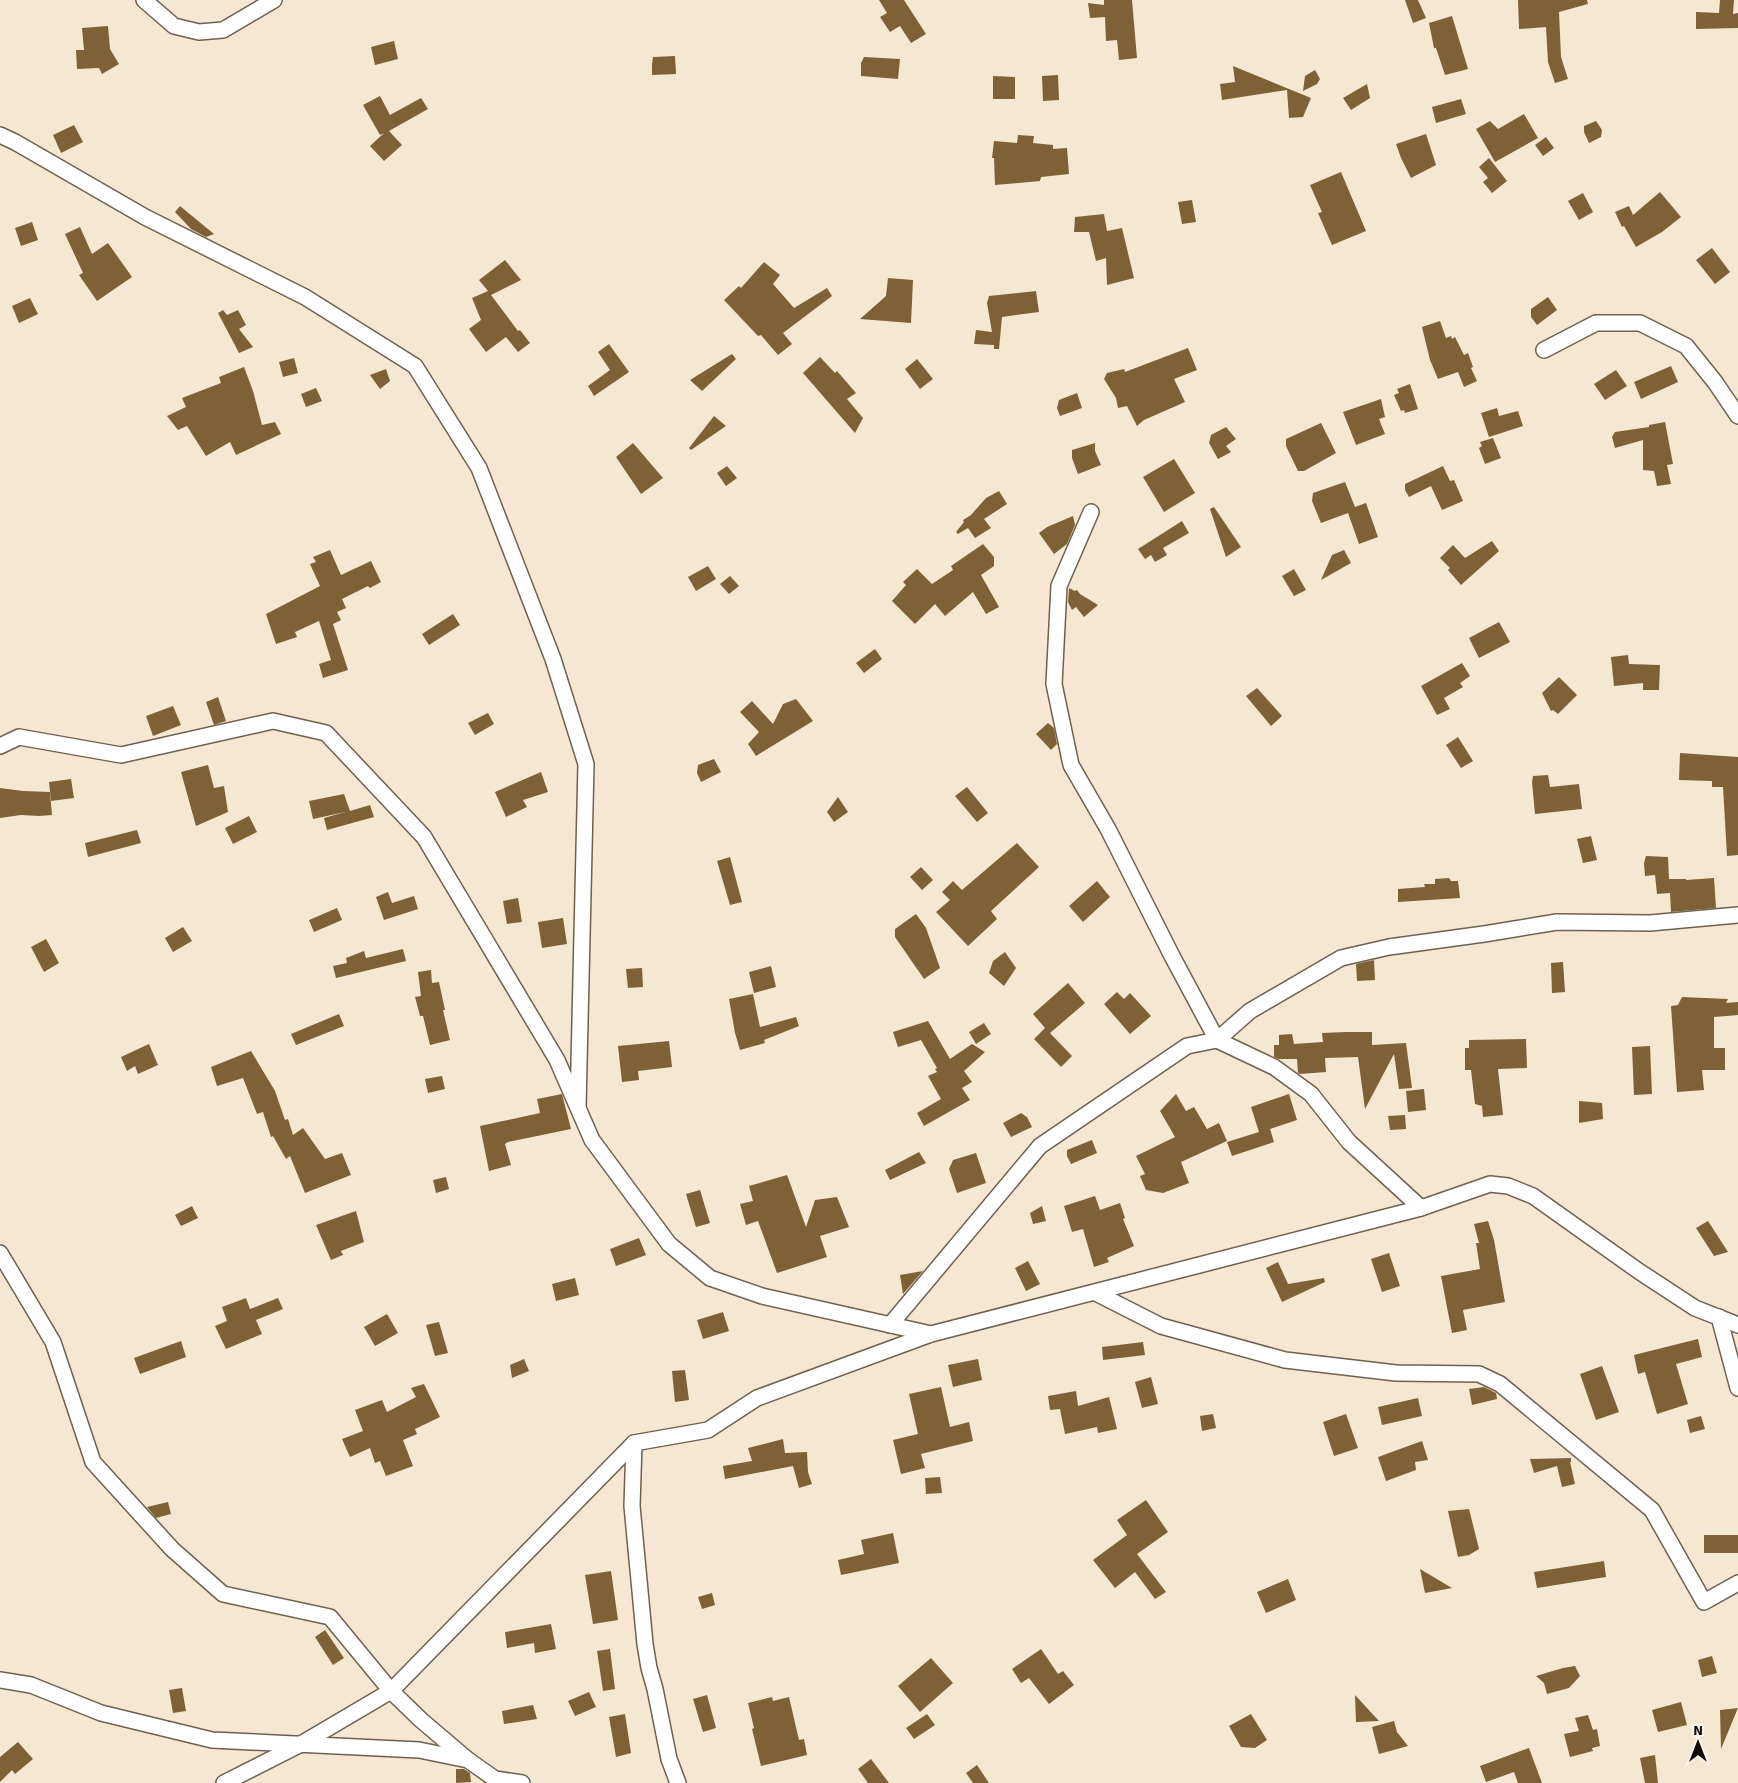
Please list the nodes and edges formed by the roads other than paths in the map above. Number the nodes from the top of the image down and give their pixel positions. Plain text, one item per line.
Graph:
1 (144, 0) edge
2 (274, 0) edge
3 (0, 135) edge
4 (1544, 350) dead end
5 (1738, 416) edge
6 (1092, 512) dead end
7 (0, 746) edge
8 (1738, 915) edge
9 (1217, 1040) junction
10 (578, 1107) junction
11 (1421, 1208) junction
12 (0, 1253) edge
13 (1096, 1292) junction
14 (1719, 1317) junction
15 (1738, 1324) edge
16 (890, 1325) junction
17 (931, 1334) junction
18 (1738, 1388) edge
19 (634, 1443) junction
20 (1738, 1583) edge
21 (0, 1680) edge
22 (391, 1691) junction
23 (301, 1744) junction
24 (468, 1760) junction
25 (224, 1783) edge
26 (522, 1783) edge
27 (678, 1783) edge

1 - 2 street
3 - 10 street
4 - 5 street
6 - 9 street
7 - 10 street
8 - 9 street
9 - 11 street
9 - 16 street
10 - 16 street
11 - 13 street
11 - 14 street
12 - 22 street
13 - 17 street
13 - 20 street
14 - 15 street
14 - 18 street
16 - 17 street
17 - 19 street
19 - 22 street
19 - 27 street
21 - 23 street
22 - 23 street
22 - 24 street
23 - 24 street
23 - 25 street
24 - 26 street

